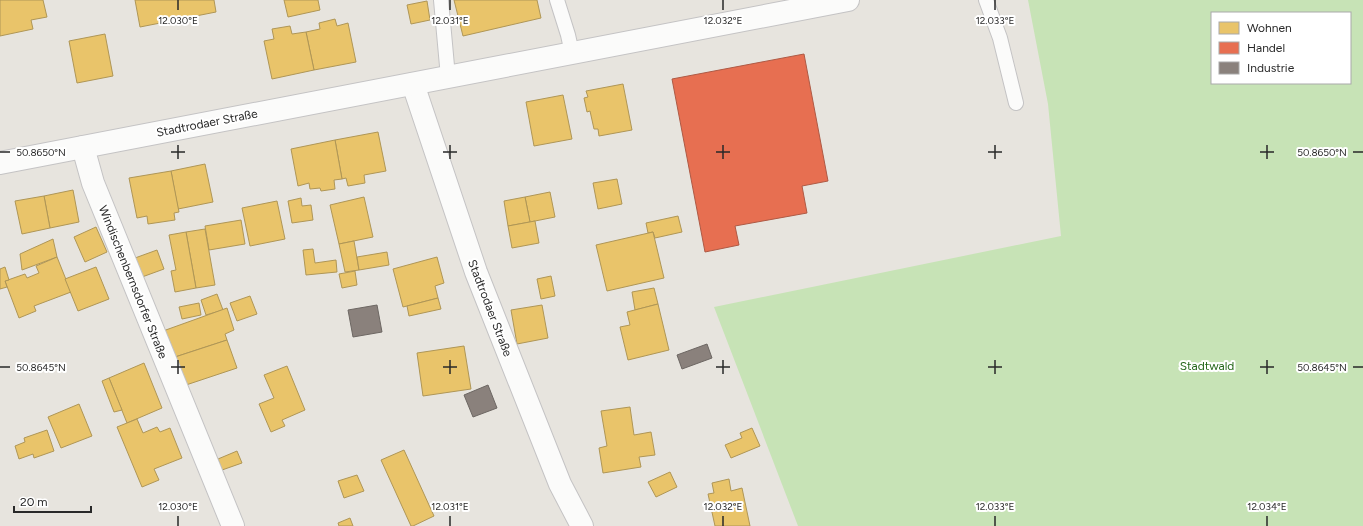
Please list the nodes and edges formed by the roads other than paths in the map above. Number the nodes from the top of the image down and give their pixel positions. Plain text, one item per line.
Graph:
1 (441, 0) edge
2 (557, 0) edge
3 (848, 0) edge
4 (986, 0) edge
5 (572, 53) junction
6 (448, 77) junction
7 (413, 84) junction
8 (1016, 103) dead end
9 (83, 147) junction
10 (0, 163) edge
11 (233, 526) edge
12 (582, 526) edge

1 - 6 lane
2 - 5 lane
3 - 5 street, Stadtrodaer Straße
4 - 8 lane
5 - 6 street, Stadtrodaer Straße
6 - 7 street, Stadtrodaer Straße
7 - 9 street, Stadtrodaer Straße
7 - 12 street, Stadtrodaer Straße
9 - 10 street, Stadtrodaer Straße
9 - 11 street, Windischenbernsdorfer Straße

